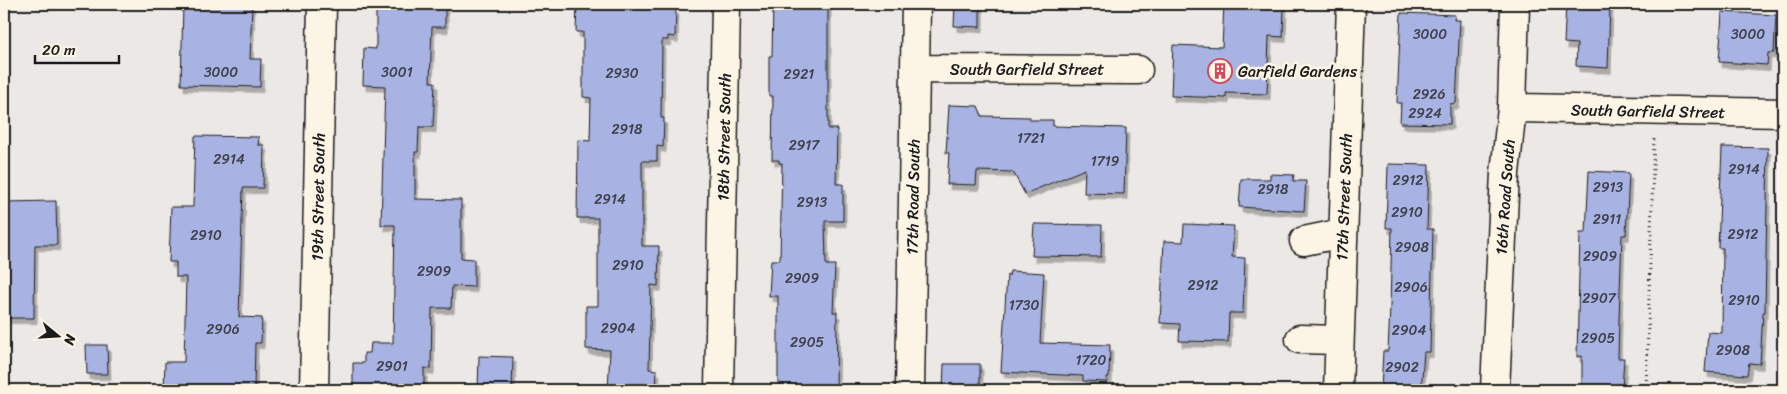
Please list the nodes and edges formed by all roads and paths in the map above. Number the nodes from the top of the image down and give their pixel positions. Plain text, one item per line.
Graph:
1 (322, 4) edge
2 (726, 4) edge
3 (916, 4) edge
4 (1351, 4) edge
5 (1515, 4) edge
6 (915, 69) junction
7 (1138, 70) dead end
8 (1512, 108) junction
9 (1783, 113) edge
10 (1654, 128) dead end
11 (1343, 233) junction
12 (1304, 241) dead end
13 (1300, 339) dead end
14 (1339, 340) junction
15 (314, 390) edge
16 (720, 390) edge
17 (910, 390) edge
18 (1338, 390) edge
19 (1495, 390) edge
20 (1646, 390) edge

1 - 15 street, 19th Street South
2 - 16 street, 18th Street South
3 - 6 street, 17th Road South
4 - 11 street, 17th Street South
5 - 8 street, 16th Road South
6 - 7 street, South Garfield Street
6 - 17 street, 17th Road South
8 - 9 street, South Garfield Street
8 - 19 street, 16th Road South
10 - 20 path
11 - 12 street
11 - 14 street, 17th Street South
13 - 14 street
14 - 18 street, 17th Street South

